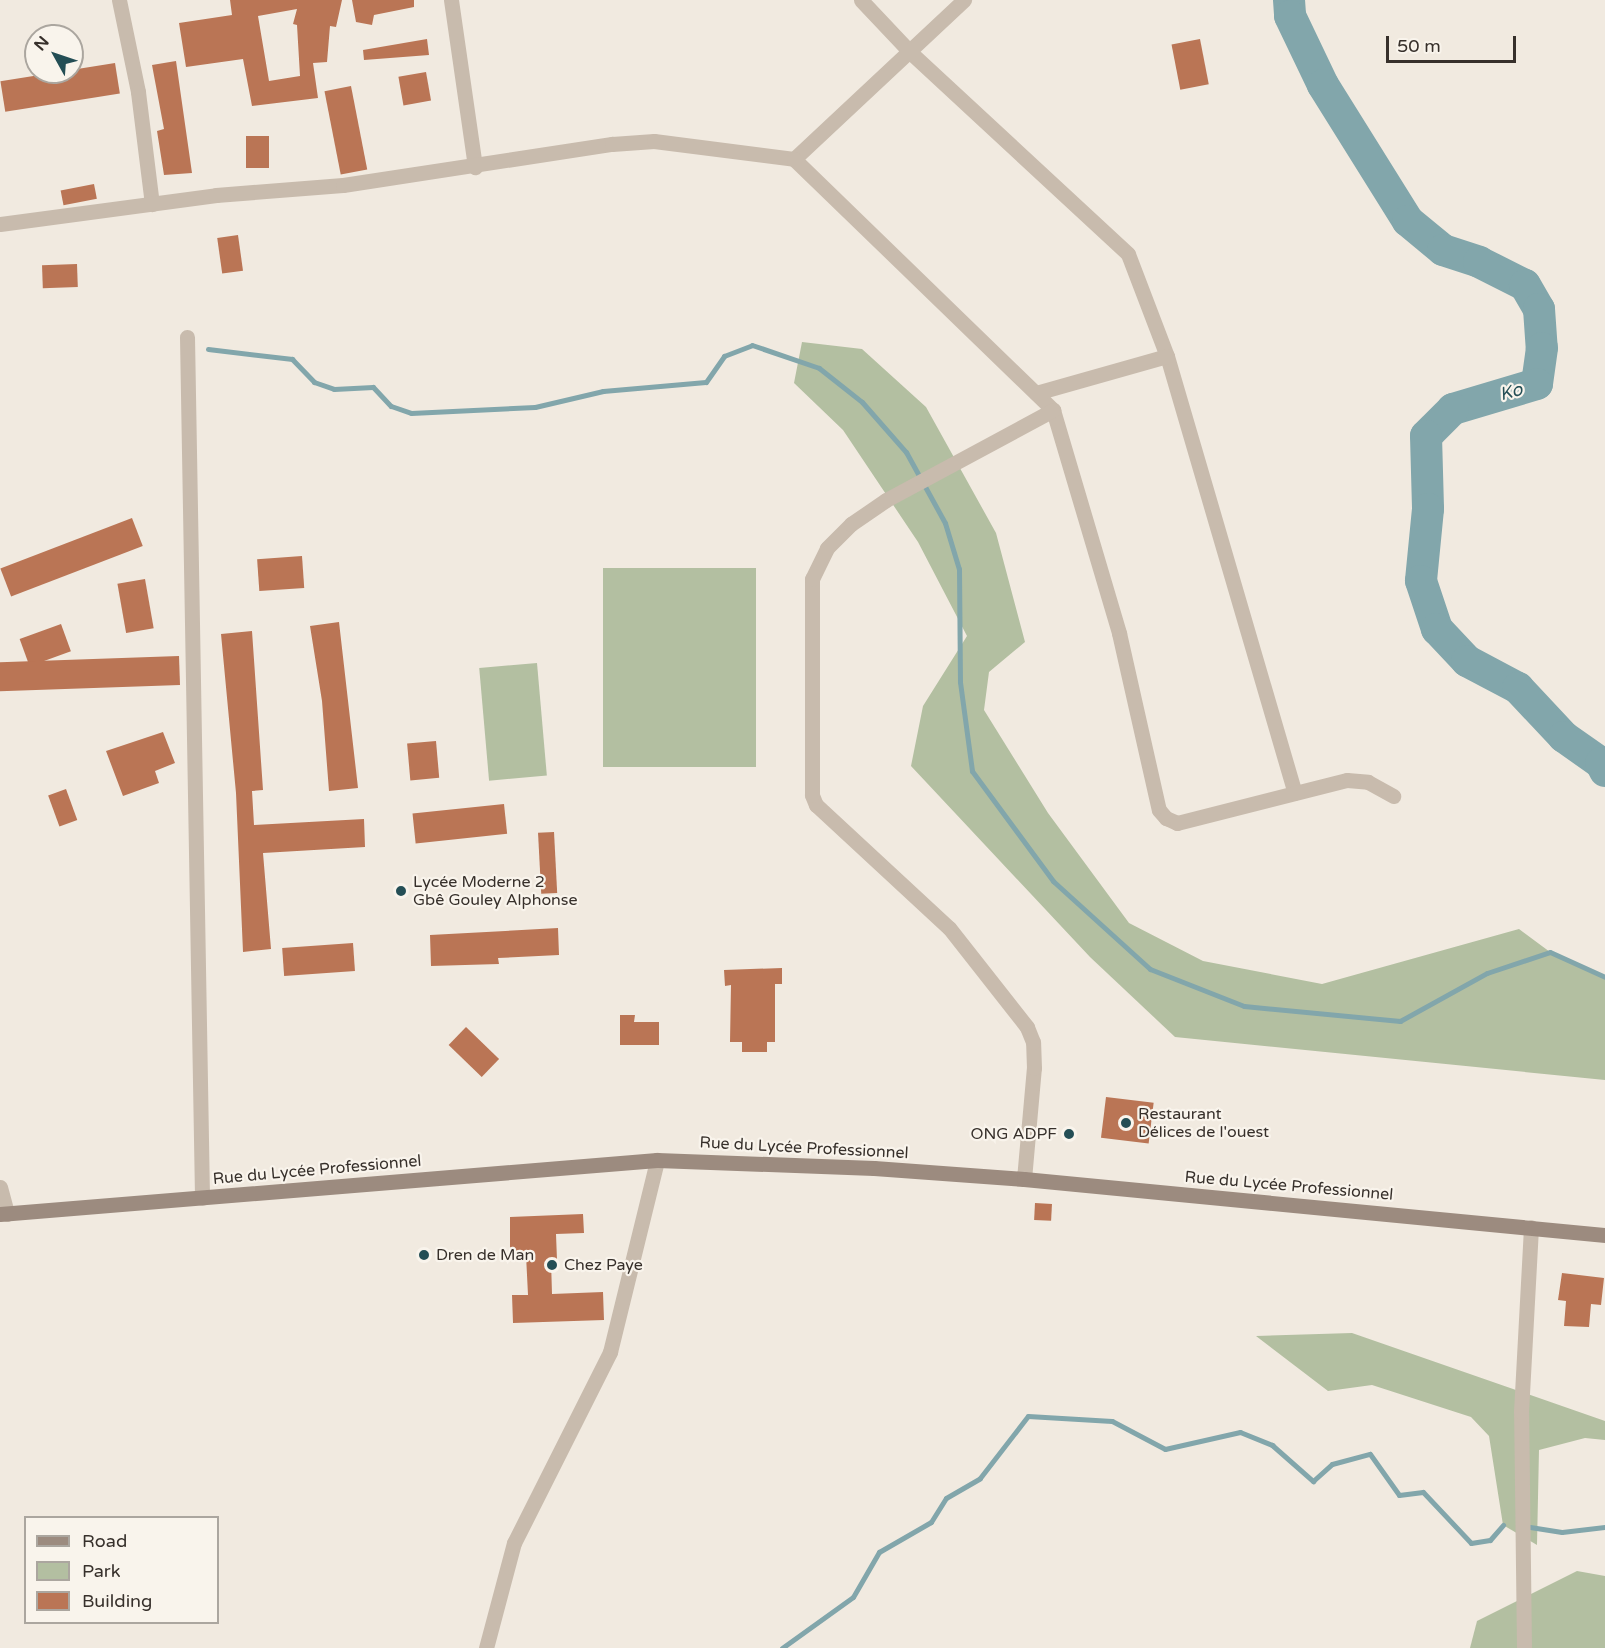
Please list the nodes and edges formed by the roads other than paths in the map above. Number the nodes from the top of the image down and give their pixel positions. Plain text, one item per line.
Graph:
1 (119, 0) edge
2 (451, 0) edge
3 (861, 0) edge
4 (964, 0) edge
5 (910, 52) junction
6 (795, 159) junction
7 (475, 167) junction
8 (152, 204) junction
9 (0, 224) edge
10 (187, 337) dead end
11 (1167, 356) junction
12 (1036, 393) junction
13 (1053, 410) junction
14 (1295, 793) junction
15 (1393, 796) dead end
16 (657, 1160) junction
17 (1024, 1179) junction
18 (0, 1187) edge
19 (202, 1197) junction
20 (2, 1207) edge
21 (1531, 1227) junction
22 (1605, 1235) edge
23 (486, 1648) edge
24 (1524, 1648) edge

1 - 8 street
2 - 7 street
3 - 5 street
4 - 5 street
5 - 6 street
5 - 11 street
6 - 7 street
6 - 12 street
7 - 8 street
8 - 9 street
10 - 19 street
11 - 12 street
11 - 14 street
12 - 13 street
13 - 14 street
13 - 17 street
14 - 15 street
16 - 17 main road, Rue du Lycée Professionnel
16 - 19 main road, Rue du Lycée Professionnel
16 - 23 street
17 - 21 main road, Rue du Lycée Professionnel
18 - 20 street
19 - 20 main road, Rue du Lycée Professionnel
21 - 22 main road, Rue du Lycée Professionnel
21 - 24 street

